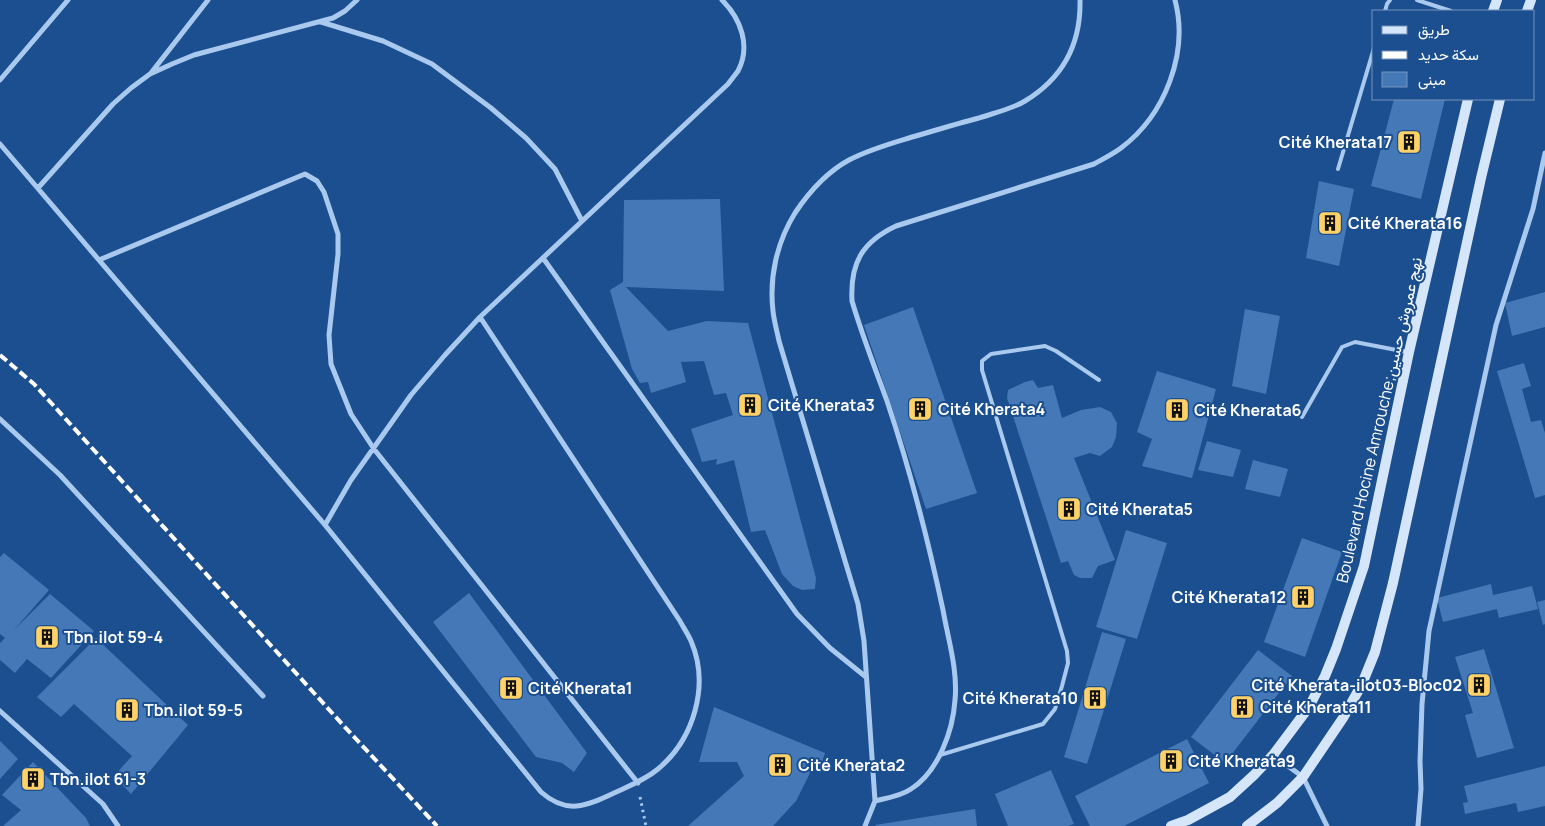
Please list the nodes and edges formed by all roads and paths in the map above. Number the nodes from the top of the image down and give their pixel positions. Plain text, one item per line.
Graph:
1 (68, 0) edge
2 (208, 0) edge
3 (357, 0) edge
4 (722, 0) edge
5 (1080, 0) edge
6 (1174, 0) edge
7 (1417, 0) edge
8 (1448, 10) edge
9 (320, 22) junction
10 (1372, 55) edge
11 (150, 74) junction
12 (0, 80) edge
13 (1468, 100) edge
14 (1500, 100) edge
15 (0, 144) edge
16 (1545, 153) edge
17 (1338, 169) dead end
18 (38, 188) junction
19 (582, 221) junction
20 (543, 258) junction
21 (99, 260) junction
22 (480, 316) junction
23 (1409, 352) junction
24 (1099, 380) dead end
25 (1302, 417) dead end
26 (0, 419) edge
27 (374, 449) junction
28 (325, 526) junction
29 (866, 677) junction
30 (263, 696) dead end
31 (0, 711) edge
32 (940, 755) junction
33 (1273, 755) junction
34 (1303, 777) junction
35 (638, 783) junction
36 (875, 801) junction
37 (118, 826) edge
38 (646, 826) edge
39 (865, 826) edge
40 (1171, 826) edge
41 (1247, 826) edge
42 (1327, 826) edge
43 (1418, 826) edge

1 - 12 street
2 - 11 street
3 - 9 street
4 - 19 street
5 - 29 street
6 - 32 street
7 - 8 lane
9 - 11 street
9 - 19 street
10 - 17 lane
11 - 18 street
13 - 23 main road, Boulevard Hocine Amrouche;نهج عمروش حسين
14 - 34 main road
15 - 18 street
16 - 43 street
18 - 21 street
19 - 20 street
20 - 22 street
20 - 29 street
21 - 27 street
21 - 28 street
22 - 27 street
22 - 35 street
23 - 25 lane
23 - 33 main road, Boulevard Hocine Amrouche;نهج عمروش حسين
24 - 32 lane
26 - 30 street
27 - 28 street
27 - 35 street
28 - 35 street
29 - 36 street
31 - 37 street
32 - 36 street
33 - 34 street
33 - 40 main road, Boulevard Hocine Amrouche;نهج عمروش حسين
34 - 41 main road
34 - 42 street
35 - 38 path
36 - 39 street

